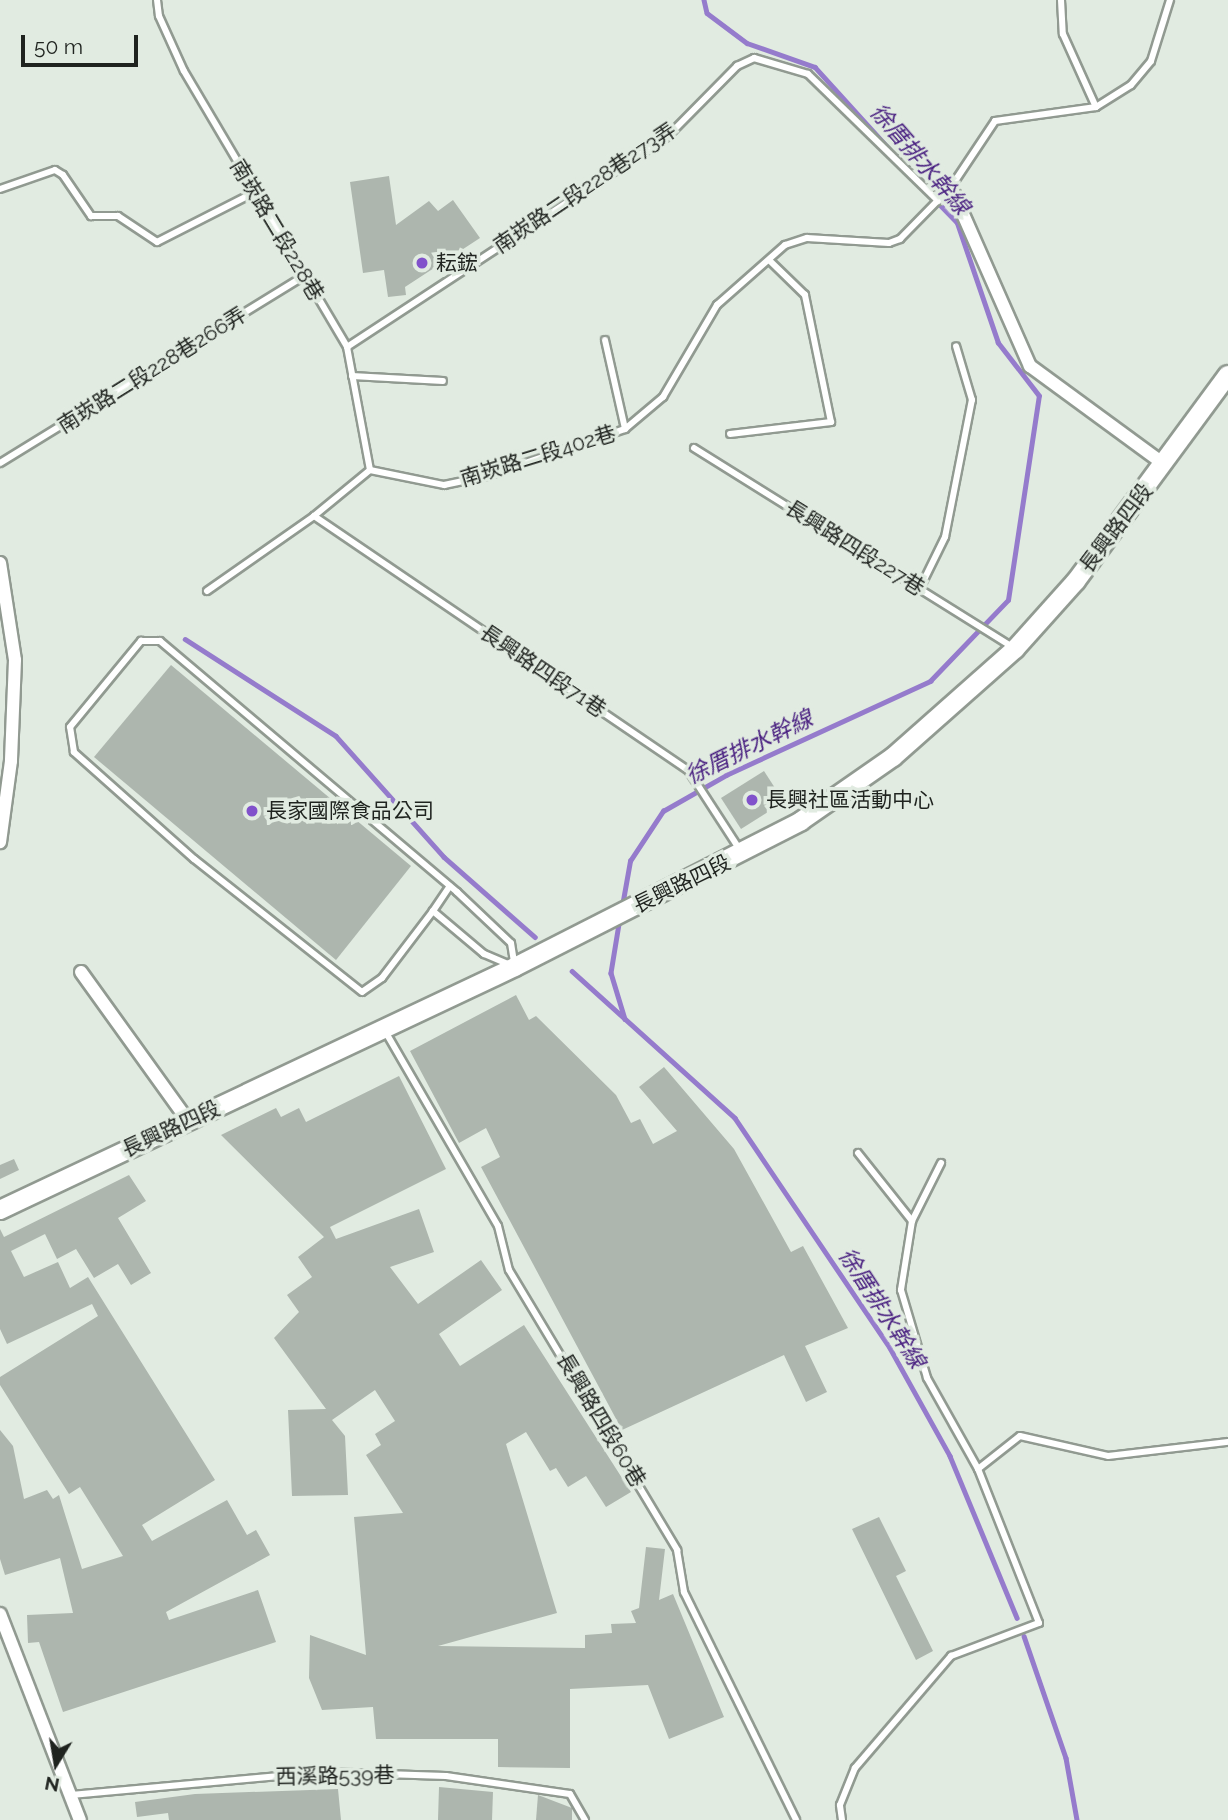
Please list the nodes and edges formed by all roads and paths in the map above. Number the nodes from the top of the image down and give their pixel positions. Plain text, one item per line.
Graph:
1 (157, 0) edge
2 (1061, 0) edge
3 (1170, 0) edge
4 (1096, 107) junction
5 (951, 187) junction
6 (0, 189) edge
7 (253, 193) junction
8 (938, 201) junction
9 (769, 260) junction
10 (304, 276) junction
11 (605, 340) dead end
12 (957, 346) dead end
13 (347, 347) junction
14 (1228, 375) edge
15 (352, 376) junction
16 (443, 381) dead end
17 (625, 429) junction
18 (730, 434) dead end
19 (694, 448) dead end
20 (0, 463) edge
21 (1164, 464) junction
22 (370, 470) junction
23 (314, 516) junction
24 (0, 563) edge
25 (920, 589) junction
26 (207, 592) dead end
27 (1015, 649) junction
28 (0, 842) edge
29 (743, 854) junction
30 (450, 886) junction
31 (433, 911) junction
32 (515, 967) junction
33 (81, 972) dead end
34 (385, 1030) junction
35 (188, 1121) junction
36 (858, 1153) dead end
37 (941, 1163) dead end
38 (0, 1210) edge
39 (912, 1221) junction
40 (1228, 1442) edge
41 (978, 1469) junction
42 (0, 1614) edge
43 (71, 1795) junction
44 (80, 1820) edge
45 (585, 1820) edge
46 (796, 1820) edge
47 (842, 1820) edge

1 - 7 lane, 南崁路二段228巷
2 - 4 lane
3 - 4 lane, 南崁路二段402巷
4 - 5 lane, 南崁路二段402巷
5 - 8 lane, 南崁路二段402巷
5 - 21 street
6 - 7 lane
7 - 10 lane, 南崁路二段228巷
8 - 9 lane, 南崁路二段402巷
8 - 13 lane, 南崁路二段228巷273弄
9 - 17 lane, 南崁路二段402巷
9 - 18 lane
10 - 13 lane, 南崁路二段228巷
10 - 20 lane, 南崁路二段228巷266弄
11 - 17 lane
12 - 25 lane
13 - 15 lane, 南崁路二段228巷
14 - 21 street, 長興路四段
15 - 16 lane
15 - 22 lane, 南崁路二段228巷
17 - 22 lane, 南崁路二段402巷
19 - 25 lane, 長興路四段227巷
21 - 27 street, 長興路四段
22 - 23 lane
23 - 26 lane
23 - 29 lane, 長興路四段71巷
24 - 28 street
25 - 27 lane, 長興路四段227巷
27 - 29 street, 長興路四段
29 - 32 street, 長興路四段
30 - 31 lane
30 - 31 lane
30 - 32 lane
31 - 32 lane
32 - 34 street, 長興路四段
33 - 35 street
34 - 35 street, 長興路四段
34 - 46 lane, 長興路四段60巷
35 - 38 street, 長興路四段
36 - 39 lane
37 - 39 lane
39 - 41 lane
40 - 41 lane
41 - 47 lane
42 - 43 street
43 - 44 street
43 - 45 lane, 西溪路539巷

